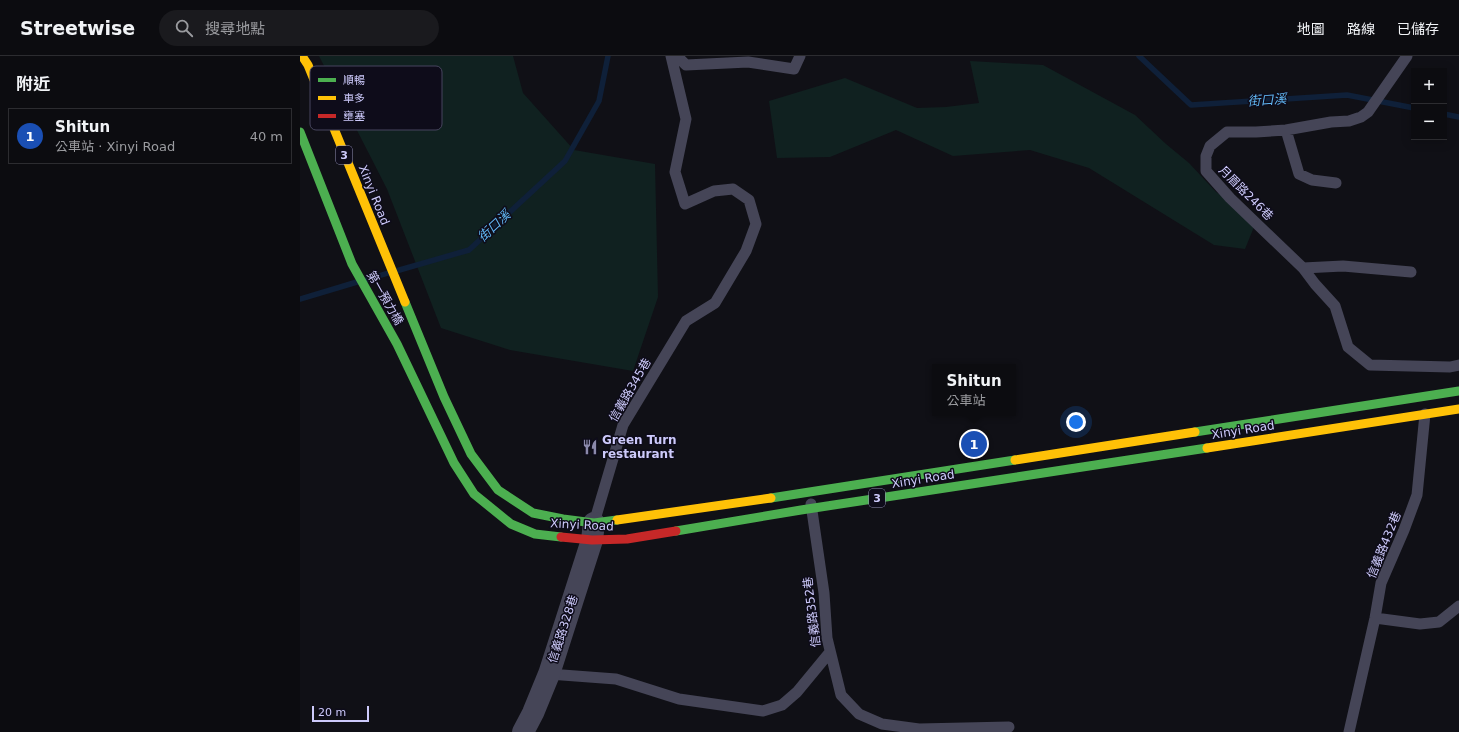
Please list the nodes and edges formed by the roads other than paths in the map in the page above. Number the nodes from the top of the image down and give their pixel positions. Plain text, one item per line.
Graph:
1 (302, 56) edge
2 (671, 56) edge
3 (677, 56) edge
4 (800, 56) edge
5 (1407, 56) edge
6 (310, 71) edge
7 (334, 130) edge
8 (1286, 130) junction
9 (300, 132) edge
10 (1336, 183) dead end
11 (385, 255) joint
12 (1304, 268) junction
13 (1411, 272) dead end
14 (419, 339) joint
15 (397, 344) joint
16 (1459, 366) edge
17 (1459, 391) edge
18 (1459, 409) edge
19 (1425, 414) junction
20 (810, 492) junction
21 (811, 508) junction
22 (592, 531) junction
23 (1459, 606) edge
24 (1375, 618) junction
25 (830, 652) junction
26 (549, 674) junction
27 (1009, 727) dead end
28 (523, 732) edge
29 (1349, 732) edge

1 - 6 main road, Xinyi Road / 3
2 - 22 lane, 信義路345巷
3 - 4 lane
5 - 8 lane, 月眉路246巷
7 - 11 main road, Xinyi Road / 3
8 - 10 lane
8 - 12 lane, 月眉路246巷
9 - 15 main road, 第一預力橋 / 3
11 - 14 main road, 第一預力橋 / 3
12 - 13 lane
12 - 16 lane, 月眉路246巷
14 - 22 main road, Xinyi Road / 3
15 - 22 main road, Xinyi Road / 3
17 - 20 main road, Xinyi Road / 3
18 - 19 main road, Xinyi Road / 3
19 - 21 main road, Xinyi Road / 3
19 - 24 lane, 信義路432巷
20 - 21 lane, 信義路352巷
20 - 22 main road, Xinyi Road / 3
21 - 22 main road, Xinyi Road / 3
21 - 25 lane, 信義路352巷
22 - 26 street, 信義路328巷
23 - 24 lane
24 - 29 lane, 信義路432巷
25 - 26 lane
25 - 27 lane, 信義路352巷
26 - 28 street, 信義路328巷

